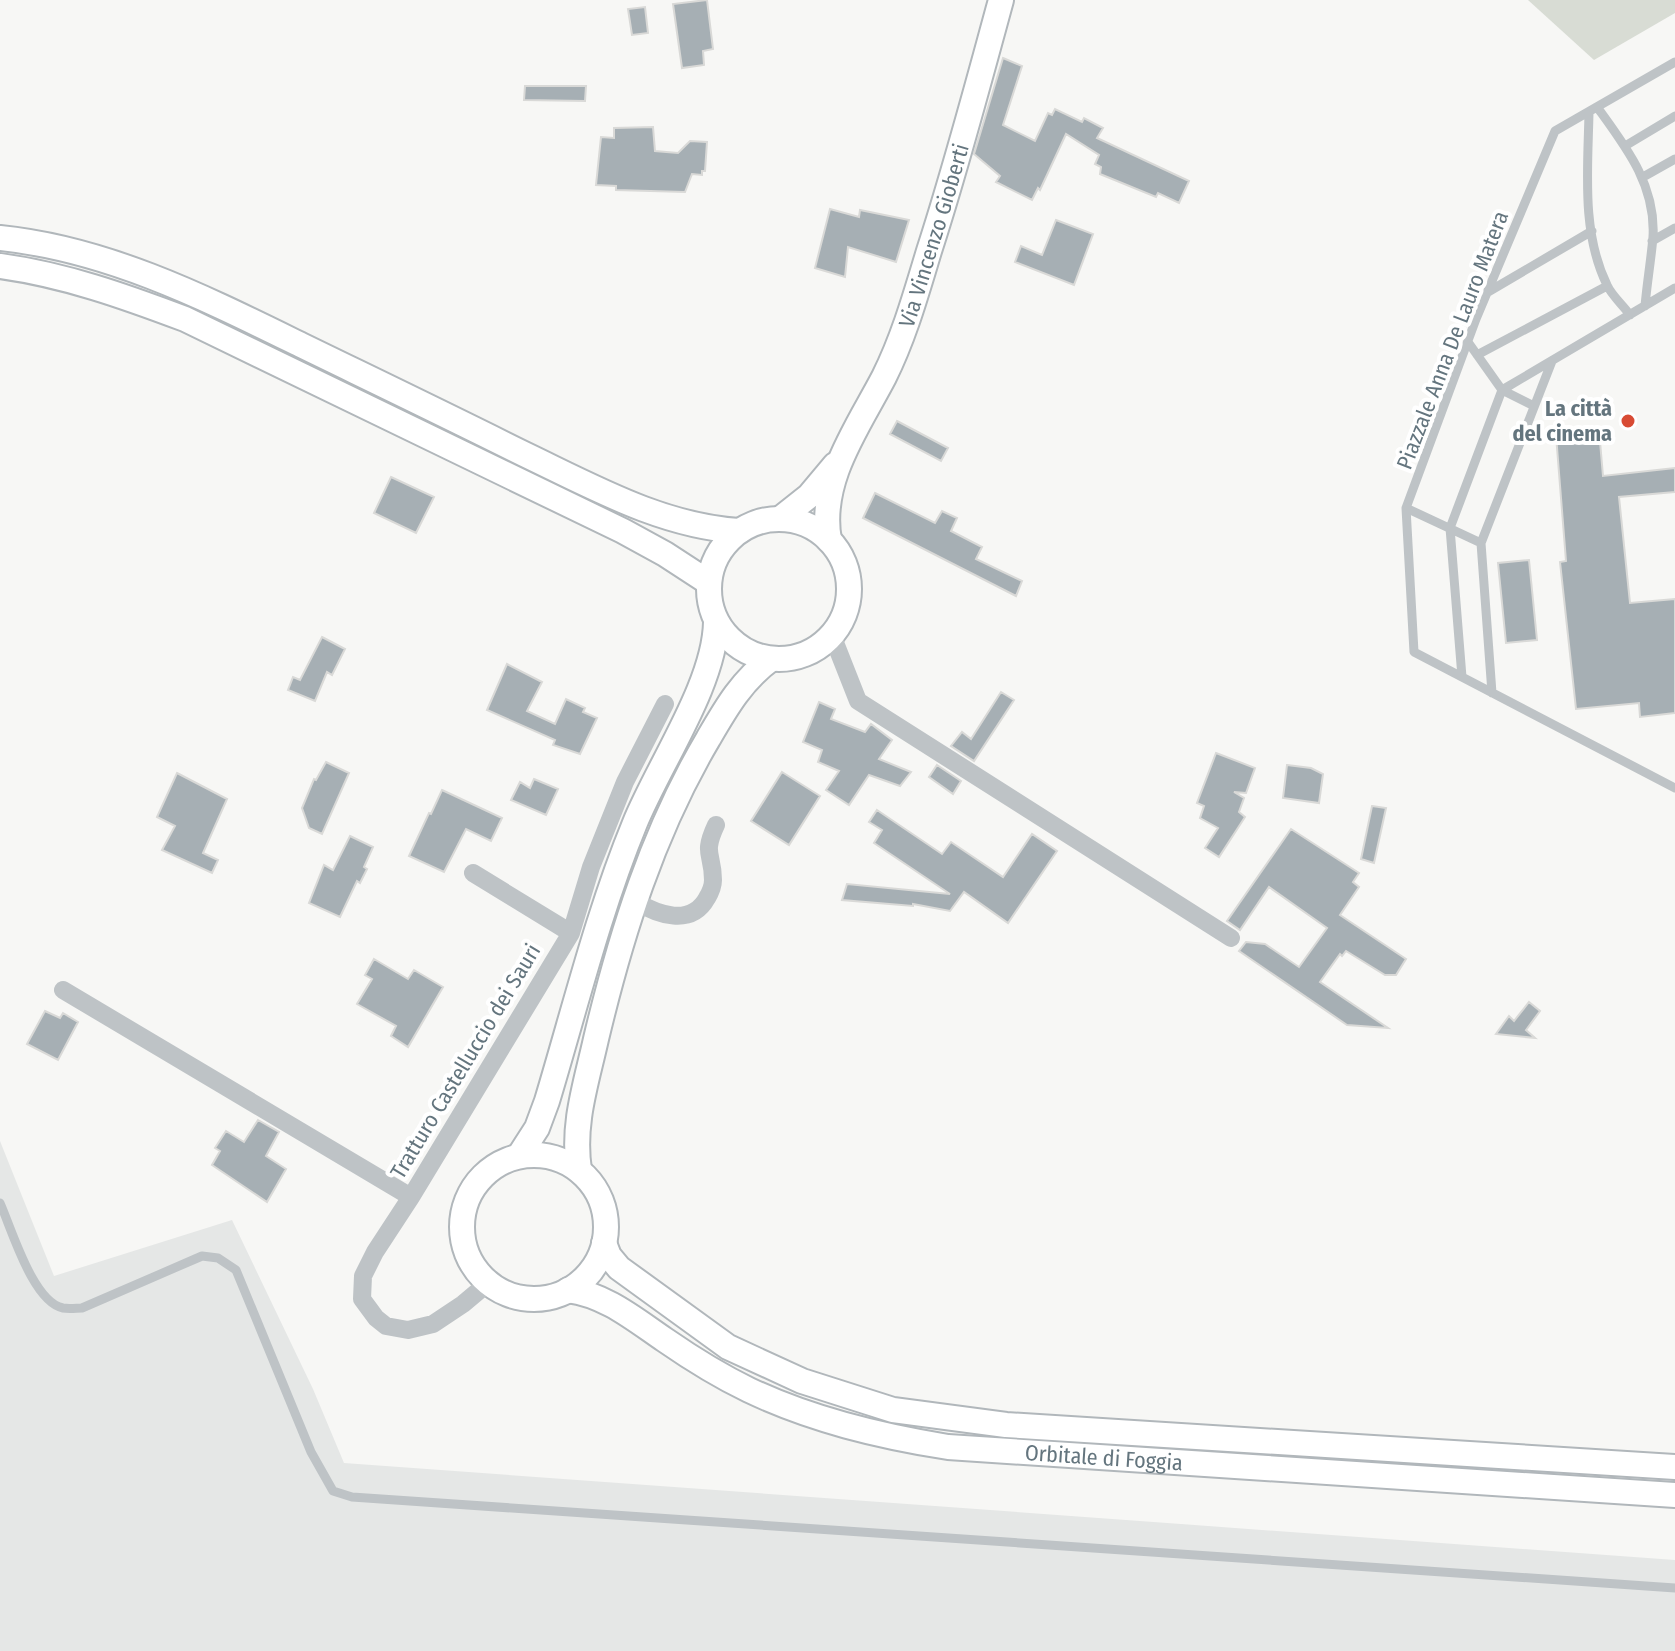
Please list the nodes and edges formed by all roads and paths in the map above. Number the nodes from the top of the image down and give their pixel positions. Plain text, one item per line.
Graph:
1 (1001, 0) edge
2 (1675, 62) edge
3 (1593, 109) junction
4 (1675, 116) edge
5 (1625, 146) junction
6 (1675, 159) edge
7 (1643, 177) junction
8 (1675, 228) edge
9 (1592, 231) junction
10 (0, 238) edge
11 (1652, 241) junction
12 (0, 266) edge
13 (1607, 286) junction
14 (1675, 288) edge
15 (1488, 292) junction
16 (1645, 306) junction
17 (1630, 315) junction
18 (1468, 342) junction
19 (1477, 355) junction
20 (1552, 361) junction
21 (1502, 390) junction
22 (1534, 406) junction
23 (839, 460) junction
24 (1406, 508) junction
25 (780, 519) junction
26 (1450, 528) junction
27 (739, 531) junction
28 (829, 540) junction
29 (1481, 543) junction
30 (708, 582) junction
31 (716, 622) junction
32 (832, 635) junction
33 (771, 659) junction
34 (1462, 677) junction
35 (1492, 693) junction
36 (665, 704) dead end
37 (1675, 788) edge
38 (716, 825) dead end
39 (473, 873) dead end
40 (635, 901) junction
41 (571, 933) junction
42 (1231, 938) dead end
43 (63, 990) dead end
44 (519, 1156) junction
45 (579, 1170) junction
46 (411, 1197) junction
47 (0, 1203) edge
48 (604, 1243) junction
49 (488, 1283) junction
50 (568, 1290) junction
51 (1675, 1467) edge
52 (1675, 1495) edge
53 (1675, 1588) edge

1 - 23 main road, Via Vincenzo Gioberti
2 - 3 lane, Piazzale Anna De Lauro Matera
3 - 5 lane
3 - 9 lane
3 - 15 lane, Piazzale Anna De Lauro Matera
4 - 5 lane
5 - 7 lane
6 - 7 lane
7 - 11 lane
8 - 11 lane
9 - 13 lane
9 - 15 lane
10 - 27 main road
11 - 16 lane
12 - 30 main road
13 - 17 lane
13 - 19 lane
14 - 16 lane
15 - 18 lane, Piazzale Anna De Lauro Matera
16 - 17 lane
17 - 20 lane
18 - 19 lane
18 - 24 lane, Piazzale Anna De Lauro Matera
19 - 21 lane
20 - 21 lane
20 - 22 lane
21 - 22 lane
21 - 26 lane
22 - 29 lane
23 - 25 main road, Via Vincenzo Gioberti
23 - 28 main road, Via Vincenzo Gioberti
24 - 26 lane
24 - 34 lane, Piazzale Anna De Lauro Matera
25 - 27 main road
25 - 28 main road
26 - 29 lane
26 - 34 lane
27 - 30 main road
28 - 32 main road
29 - 35 lane
30 - 31 main road
31 - 33 main road
31 - 44 main road
32 - 33 main road
32 - 42 street
33 - 40 main road
34 - 35 lane, Piazzale Anna De Lauro Matera
35 - 37 lane, Piazzale Anna De Lauro Matera
36 - 41 street, Tratturo Castelluccio dei Sauri
38 - 40 street
39 - 41 street
40 - 45 main road
41 - 46 street, Tratturo Castelluccio dei Sauri
43 - 46 street
44 - 45 main road
44 - 49 main road
45 - 48 main road
46 - 49 street, Tratturo Castelluccio dei Sauri
47 - 53 lane
48 - 50 main road
48 - 51 main road, Orbitale di Foggia
49 - 50 main road
50 - 52 main road, Orbitale di Foggia

